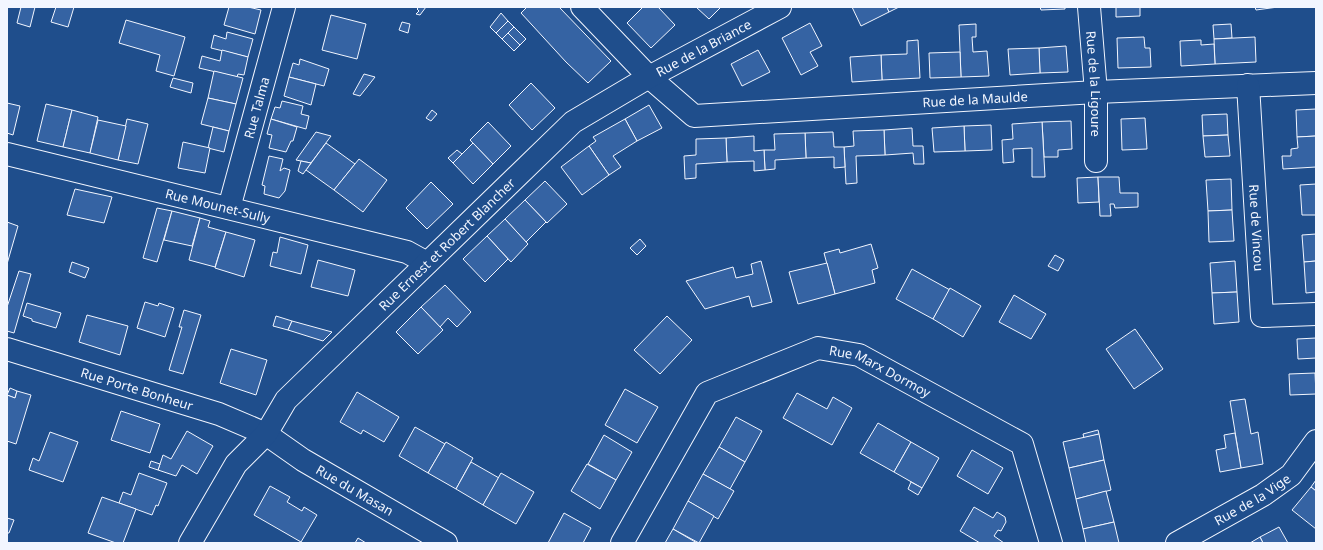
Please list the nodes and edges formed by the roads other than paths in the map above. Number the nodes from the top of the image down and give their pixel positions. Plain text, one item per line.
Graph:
1 (284, 7) edge
2 (582, 7) edge
3 (780, 7) edge
4 (1089, 7) edge
5 (649, 77) junction
6 (1316, 83) edge
7 (1248, 85) junction
8 (1096, 92) junction
9 (7, 154) edge
10 (1096, 161) dead end
11 (229, 208) junction
12 (427, 263) junction
13 (1316, 314) edge
14 (7, 349) edge
15 (266, 434) junction
16 (1316, 441) edge
17 (190, 543) edge
18 (446, 543) edge
19 (622, 543) edge
20 (1051, 543) edge
21 (1177, 543) edge

1 - 11 street, Rue Talma
2 - 5 street, Rue de la Maulde
3 - 5 street, Rue de la Briance
4 - 8 street, Rue de la Ligoure
5 - 8 street, Rue de la Maulde
5 - 12 street, Rue Ernest et Robert Blancher
6 - 7 street, Rue de la Maulde
7 - 8 street, Rue de la Maulde
7 - 13 street, Rue de Vincou
8 - 10 street, Rue de la Ligoure
9 - 11 street, Rue Mounet-Sully
11 - 12 street, Rue Mounet-Sully
12 - 15 street, Rue Ernest et Robert Blancher
14 - 15 street, Rue Porte Bonheur
15 - 17 street, Rue Ernest et Robert Blancher
15 - 18 street, Rue du Masan
16 - 21 street, Rue de la Vige
19 - 20 street, Rue Marx Dormoy

